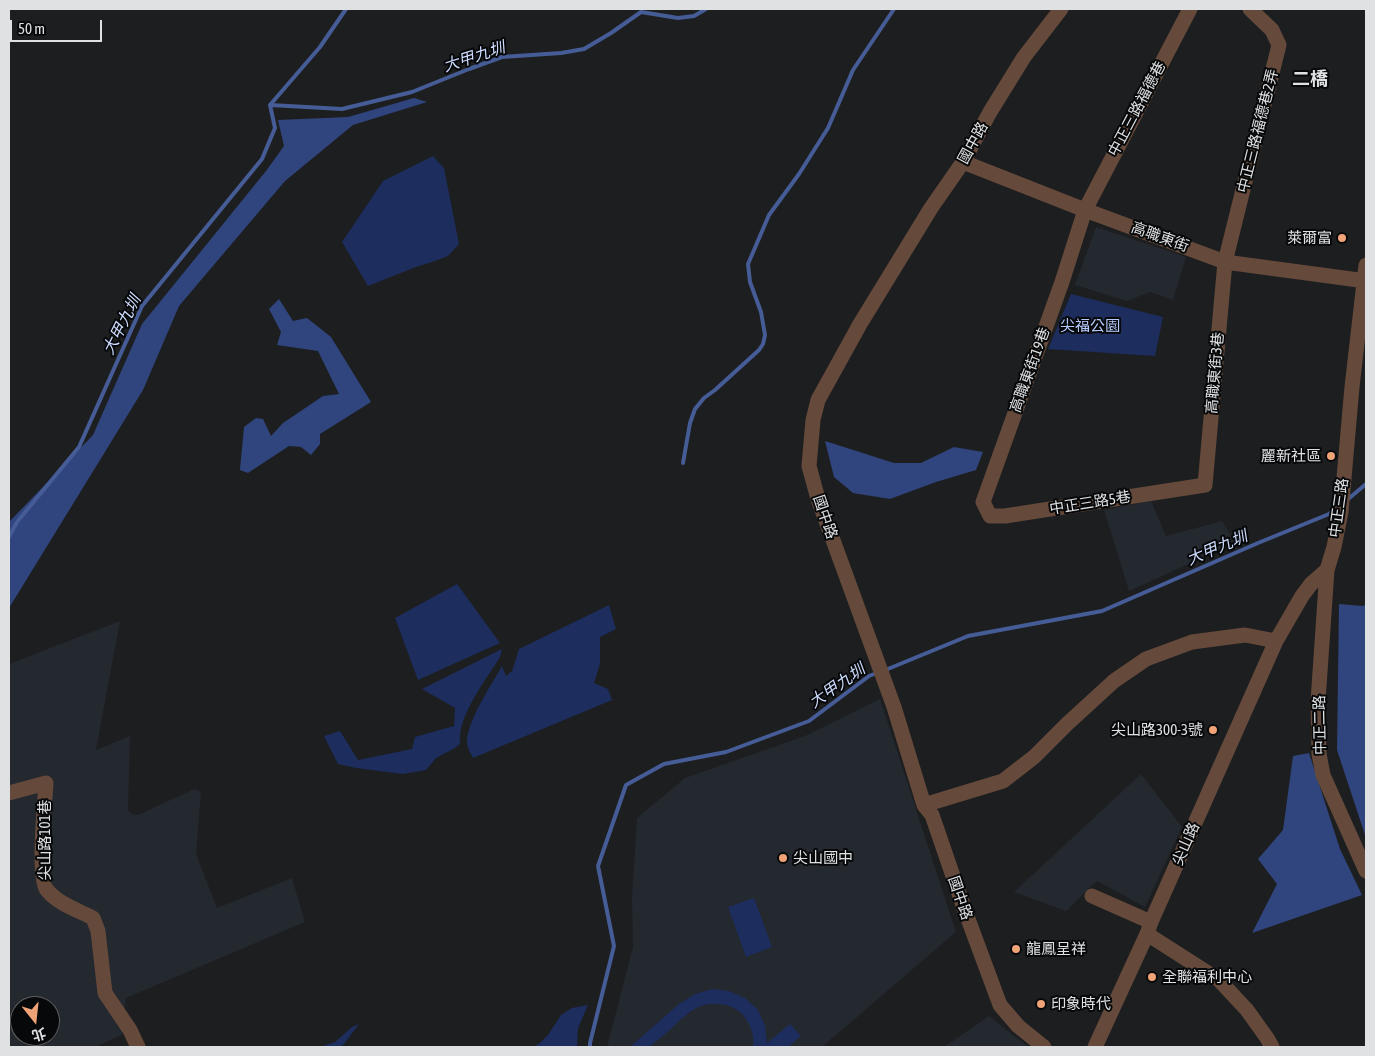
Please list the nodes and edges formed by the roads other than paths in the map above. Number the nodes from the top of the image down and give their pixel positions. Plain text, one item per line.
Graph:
1 (1061, 9) edge
2 (1190, 9) edge
3 (1250, 9) edge
4 (963, 162) junction
5 (1085, 210) junction
6 (1225, 262) junction
7 (1366, 275) edge
8 (1205, 485) joint
9 (983, 502) joint
10 (1327, 570) junction
11 (1276, 641) junction
12 (9, 793) edge
13 (924, 805) junction
14 (1366, 871) edge
15 (1092, 896) dead end
16 (1149, 928) junction
17 (138, 1047) edge
18 (1044, 1047) edge
19 (1095, 1047) edge
20 (1272, 1047) edge

1 - 4 street, 國中路
2 - 5 street, 中正三路福德巷
3 - 6 street, 中正三路福德巷2弄
4 - 5 street, 高職東街
4 - 13 street, 國中路
5 - 6 street, 高職東街
5 - 9 street, 高職東街19巷
6 - 7 street, 高職東街
6 - 8 street, 高職東街3巷
7 - 10 street, 中正三路
8 - 9 street, 中正三路5巷
10 - 11 street, 尖山路
10 - 14 street, 中正二路
11 - 13 street
11 - 16 street, 尖山路
12 - 17 street, 尖山路101巷
13 - 18 street, 國中路
15 - 16 street
16 - 19 street, 尖山路
16 - 20 street

